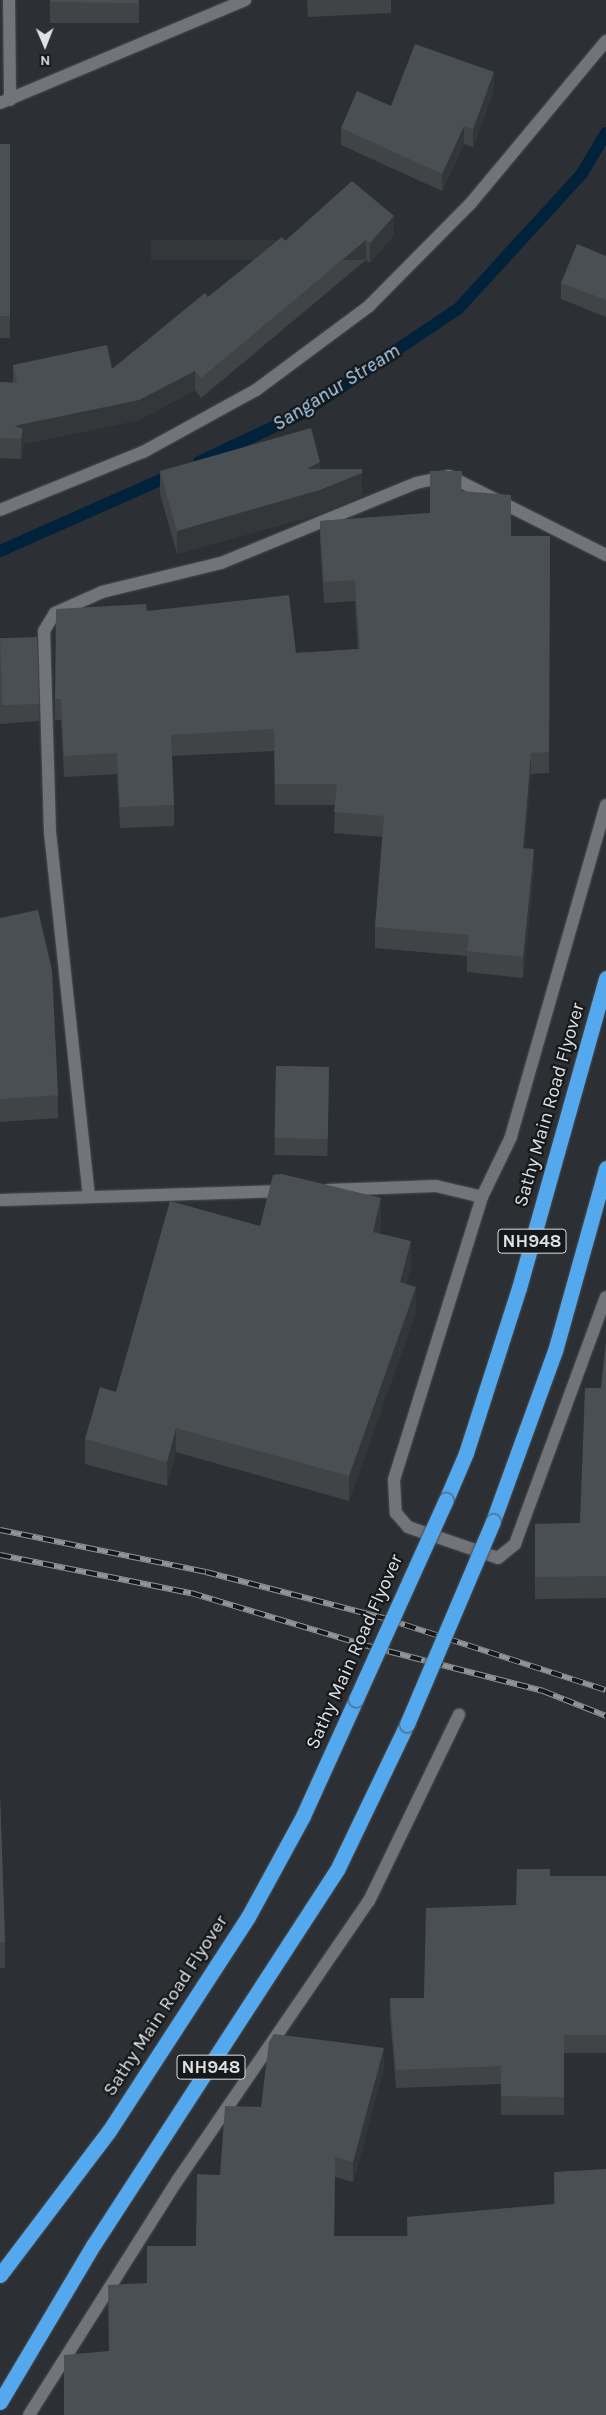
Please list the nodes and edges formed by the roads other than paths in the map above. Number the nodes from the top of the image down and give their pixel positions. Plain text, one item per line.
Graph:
1 (9, 0) edge
2 (245, 0) edge
3 (606, 41) edge
4 (5, 101) edge
5 (0, 510) edge
6 (606, 555) edge
7 (606, 805) edge
8 (606, 978) edge
9 (606, 1168) edge
10 (317, 1190) edge
11 (297, 1191) edge
12 (482, 1197) junction
13 (89, 1198) junction
14 (0, 1200) edge
15 (606, 1297) edge
16 (459, 1715) dead end
17 (0, 2275) edge
18 (0, 2402) edge
19 (29, 2415) edge

1 - 4 street
2 - 4 street
3 - 5 street
6 - 13 street
7 - 12 street
8 - 17 highway, Sathy Main Road Flyover / NH948, bridge
9 - 18 highway, NH948, bridge
10 - 12 street
11 - 13 street
12 - 15 street
13 - 14 street
16 - 19 street

